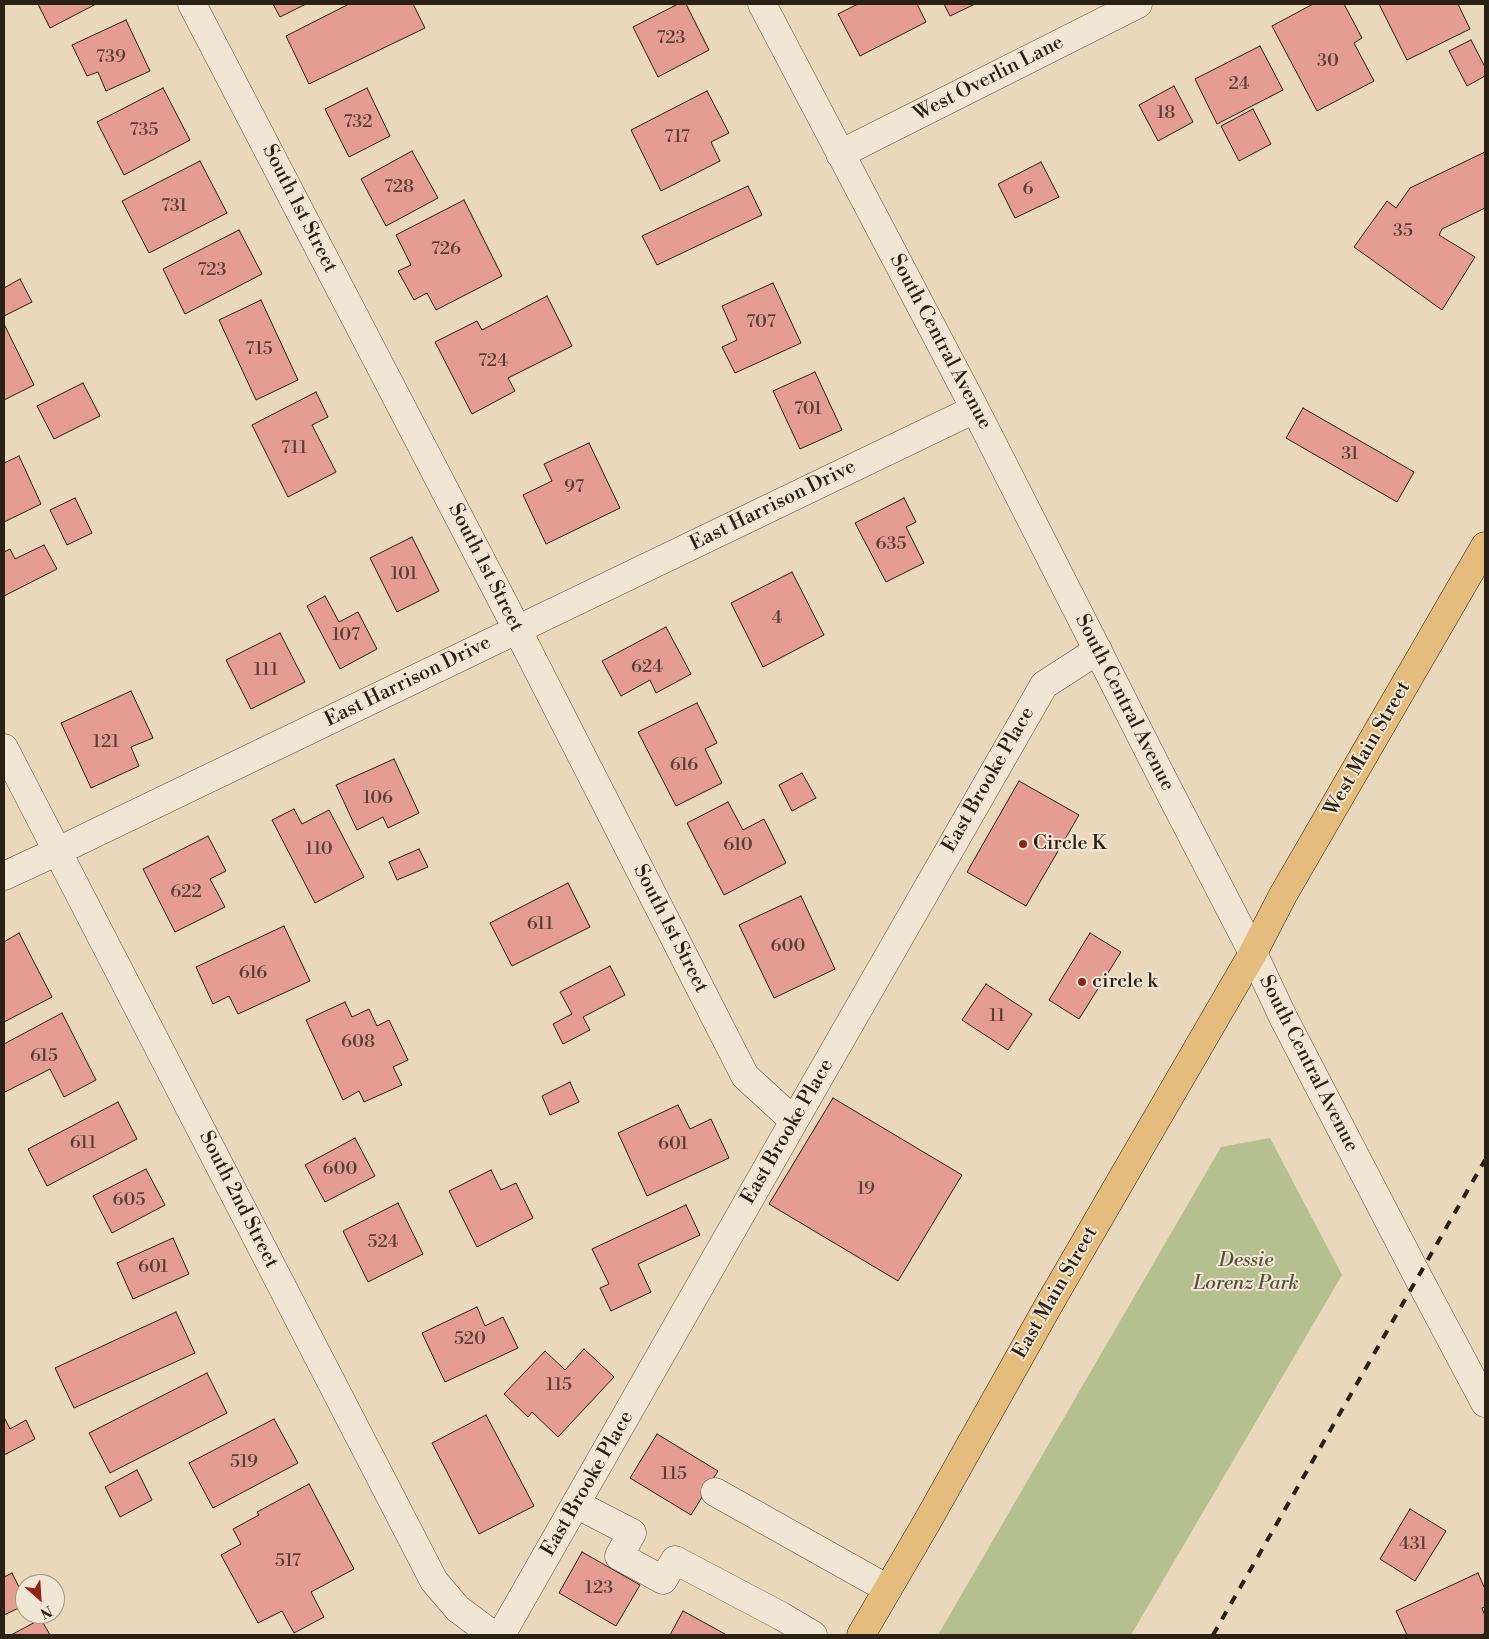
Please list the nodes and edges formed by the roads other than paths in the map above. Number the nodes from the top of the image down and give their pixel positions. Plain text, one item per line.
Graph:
1 (192, 4) edge
2 (762, 4) edge
3 (1138, 4) edge
4 (840, 154) junction
5 (975, 409) junction
6 (1485, 546) edge
7 (517, 629) junction
8 (1098, 650) junction
9 (4, 748) edge
10 (58, 851) junction
11 (4, 876) edge
12 (1253, 952) junction
13 (794, 1121) junction
14 (1485, 1403) edge
15 (715, 1492) dead end
16 (576, 1504) junction
17 (888, 1589) junction
18 (493, 1635) edge
19 (501, 1635) edge
20 (813, 1635) edge
21 (861, 1635) edge

1 - 7 street, South 1st Street
2 - 4 street, South Central Avenue
3 - 4 street, West Overlin Lane
4 - 5 street, South Central Avenue
5 - 7 street, East Harrison Drive
5 - 8 street, South Central Avenue
6 - 12 main road, West Main Street
7 - 10 street, East Harrison Drive
7 - 13 street, South 1st Street
8 - 12 street, South Central Avenue
8 - 13 street, East Brooke Place
9 - 10 street, South 2nd Street
10 - 11 street, East Harrison Drive
10 - 18 street, South 2nd Street
12 - 14 street, South Central Avenue
12 - 17 main road, East Main Street
13 - 16 street, East Brooke Place
15 - 17 street
16 - 19 street, East Brooke Place
16 - 20 street
17 - 21 main road, East Main Street

